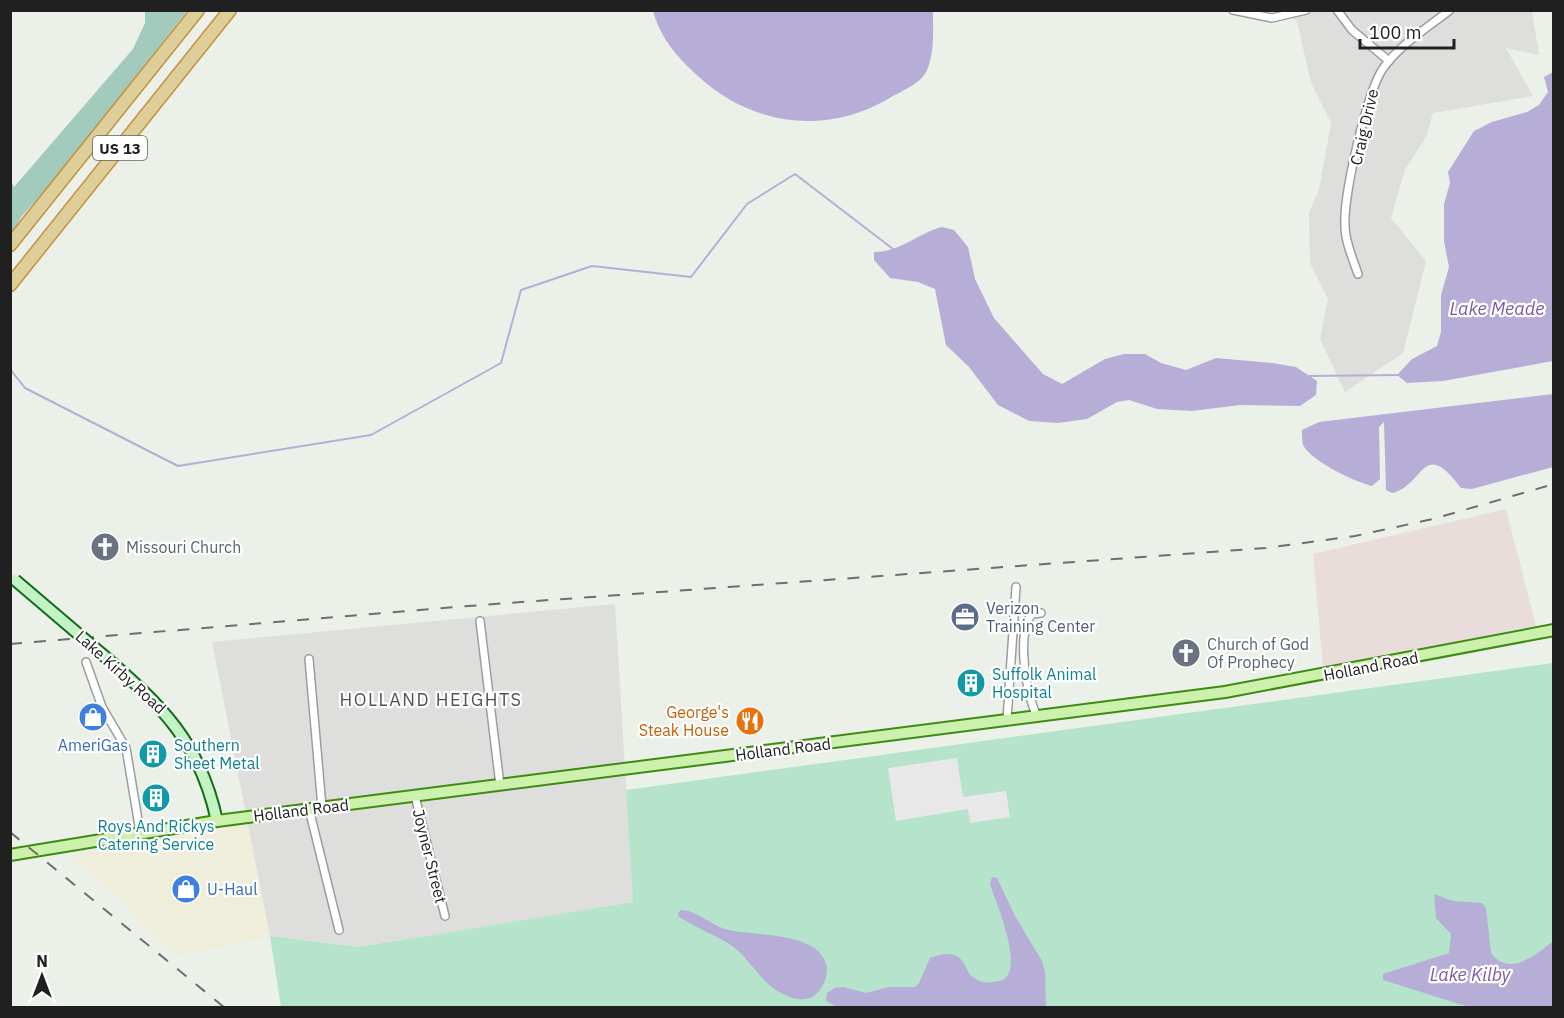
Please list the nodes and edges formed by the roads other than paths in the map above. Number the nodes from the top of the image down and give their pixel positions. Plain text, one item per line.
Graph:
1 (198, 10) edge
2 (230, 10) edge
3 (1233, 10) edge
4 (1306, 10) edge
5 (1337, 10) edge
6 (1450, 10) edge
7 (1389, 61) junction
8 (10, 245) edge
9 (1358, 274) dead end
10 (10, 285) edge
11 (13, 578) edge
12 (1016, 587) dead end
13 (1041, 613) dead end
14 (480, 621) dead end
15 (1554, 630) edge
16 (309, 659) dead end
17 (86, 662) dead end
18 (1037, 716) junction
19 (1007, 720) junction
20 (500, 785) junction
21 (415, 796) junction
22 (322, 807) junction
23 (309, 809) junction
24 (218, 821) junction
25 (140, 832) junction
26 (10, 855) edge
27 (445, 916) dead end
28 (339, 930) dead end

1 - 8 highway, US 13
2 - 10 highway, US 13
3 - 4 street
5 - 7 street
6 - 7 street, Craig Drive
7 - 9 street, Craig Drive
11 - 24 street, Lake Kirby Road, bridge
12 - 19 street
13 - 18 street
14 - 20 street
15 - 18 main road, Holland Road
16 - 22 street
17 - 25 street
18 - 19 main road, Holland Road
19 - 20 main road, Holland Road
20 - 21 main road, Holland Road
21 - 22 main road, Holland Road
21 - 27 street, Joyner Street
22 - 23 main road, Holland Road
23 - 24 main road, Holland Road
23 - 28 street
24 - 25 main road, Holland Road
25 - 26 main road, Holland Road

